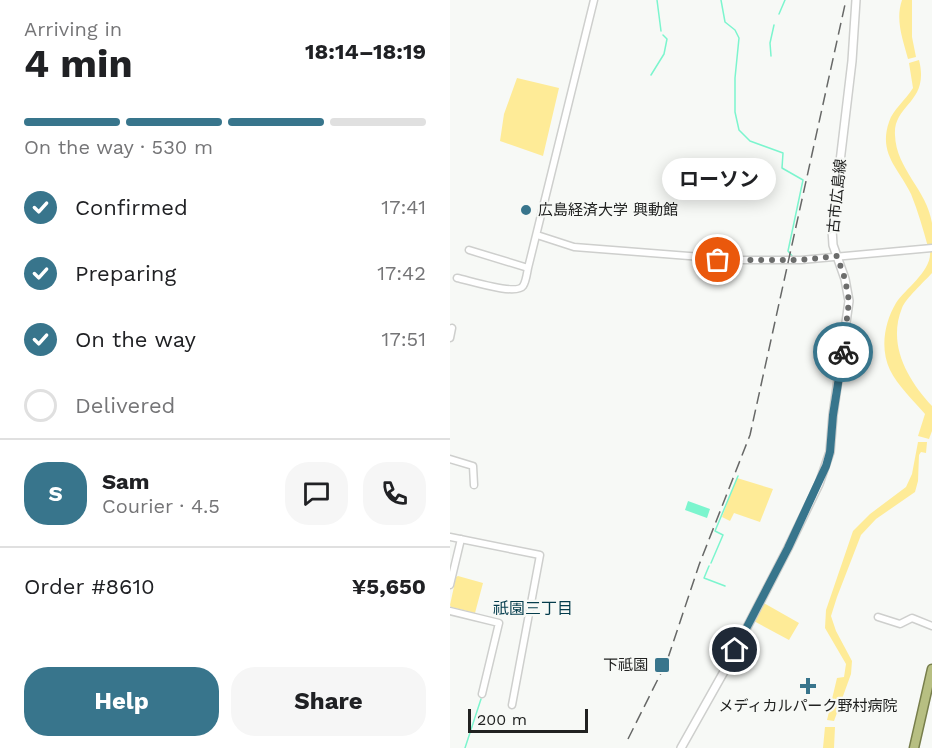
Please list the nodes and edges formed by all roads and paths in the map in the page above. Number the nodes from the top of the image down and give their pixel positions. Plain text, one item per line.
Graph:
1 (594, 0) edge
2 (856, 0) edge
3 (537, 235) junction
4 (932, 248) edge
5 (469, 250) dead end
6 (837, 256) junction
7 (528, 267) junction
8 (457, 278) dead end
9 (452, 328) dead end
10 (450, 338) edge
11 (450, 459) edge
12 (474, 485) dead end
13 (450, 537) edge
14 (461, 539) junction
15 (450, 585) edge
16 (450, 611) edge
17 (878, 617) dead end
18 (932, 626) edge
19 (932, 669) edge
20 (482, 694) dead end
21 (928, 701) edge
22 (512, 705) dead end
23 (681, 748) edge
24 (914, 748) edge

1 - 3 street
2 - 6 main road, 古市広島線
3 - 6 street
3 - 7 street
4 - 6 street
5 - 7 street
6 - 23 main road, 古市広島線
7 - 8 street
9 - 10 street
11 - 12 street
13 - 14 street
14 - 15 street
14 - 22 street
16 - 20 street
17 - 18 street
19 - 21 highway
21 - 24 highway

